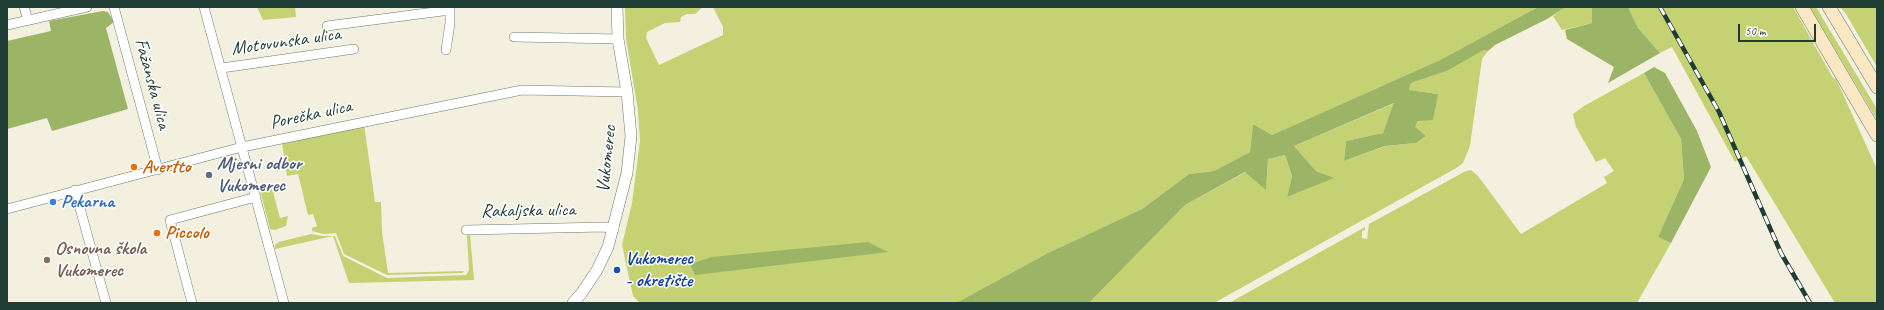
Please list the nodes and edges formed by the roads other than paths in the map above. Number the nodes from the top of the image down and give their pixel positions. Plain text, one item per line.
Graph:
1 (24, 7) edge
2 (87, 7) edge
3 (114, 7) edge
4 (204, 7) edge
5 (617, 7) edge
6 (1802, 7) edge
7 (1829, 7) edge
8 (450, 8) edge
9 (28, 20) junction
10 (7, 25) edge
11 (327, 26) dead end
12 (514, 37) dead end
13 (618, 39) junction
14 (354, 49) dead end
15 (446, 50) dead end
16 (222, 68) junction
17 (1877, 87) edge
18 (627, 92) junction
19 (1877, 135) edge
20 (242, 147) junction
21 (158, 170) junction
22 (75, 190) junction
23 (256, 197) junction
24 (7, 209) edge
25 (614, 229) junction
26 (466, 230) dead end
27 (106, 303) edge
28 (192, 303) edge
29 (284, 303) edge
30 (573, 303) edge

1 - 9 street
2 - 9 street
3 - 21 street, Fažanska ulica
4 - 16 street, Motovunska ulica
5 - 13 street, Vukomerec
6 - 19 main road
7 - 17 main road
8 - 11 street
8 - 15 street
9 - 10 street
12 - 13 street
13 - 18 street, Vukomerec
14 - 16 street, Motovunska ulica
16 - 20 street, Motovunska ulica
18 - 20 street, Porečka ulica
18 - 25 street, Vukomerec
20 - 21 street, Porečka ulica
20 - 23 street, Motovunska ulica
21 - 22 street, Porečka ulica
22 - 24 street, Porečka ulica
22 - 27 street
23 - 28 street
23 - 29 street, Motovunska ulica
25 - 26 street, Rakaljska ulica
25 - 30 street, Vukomerec

